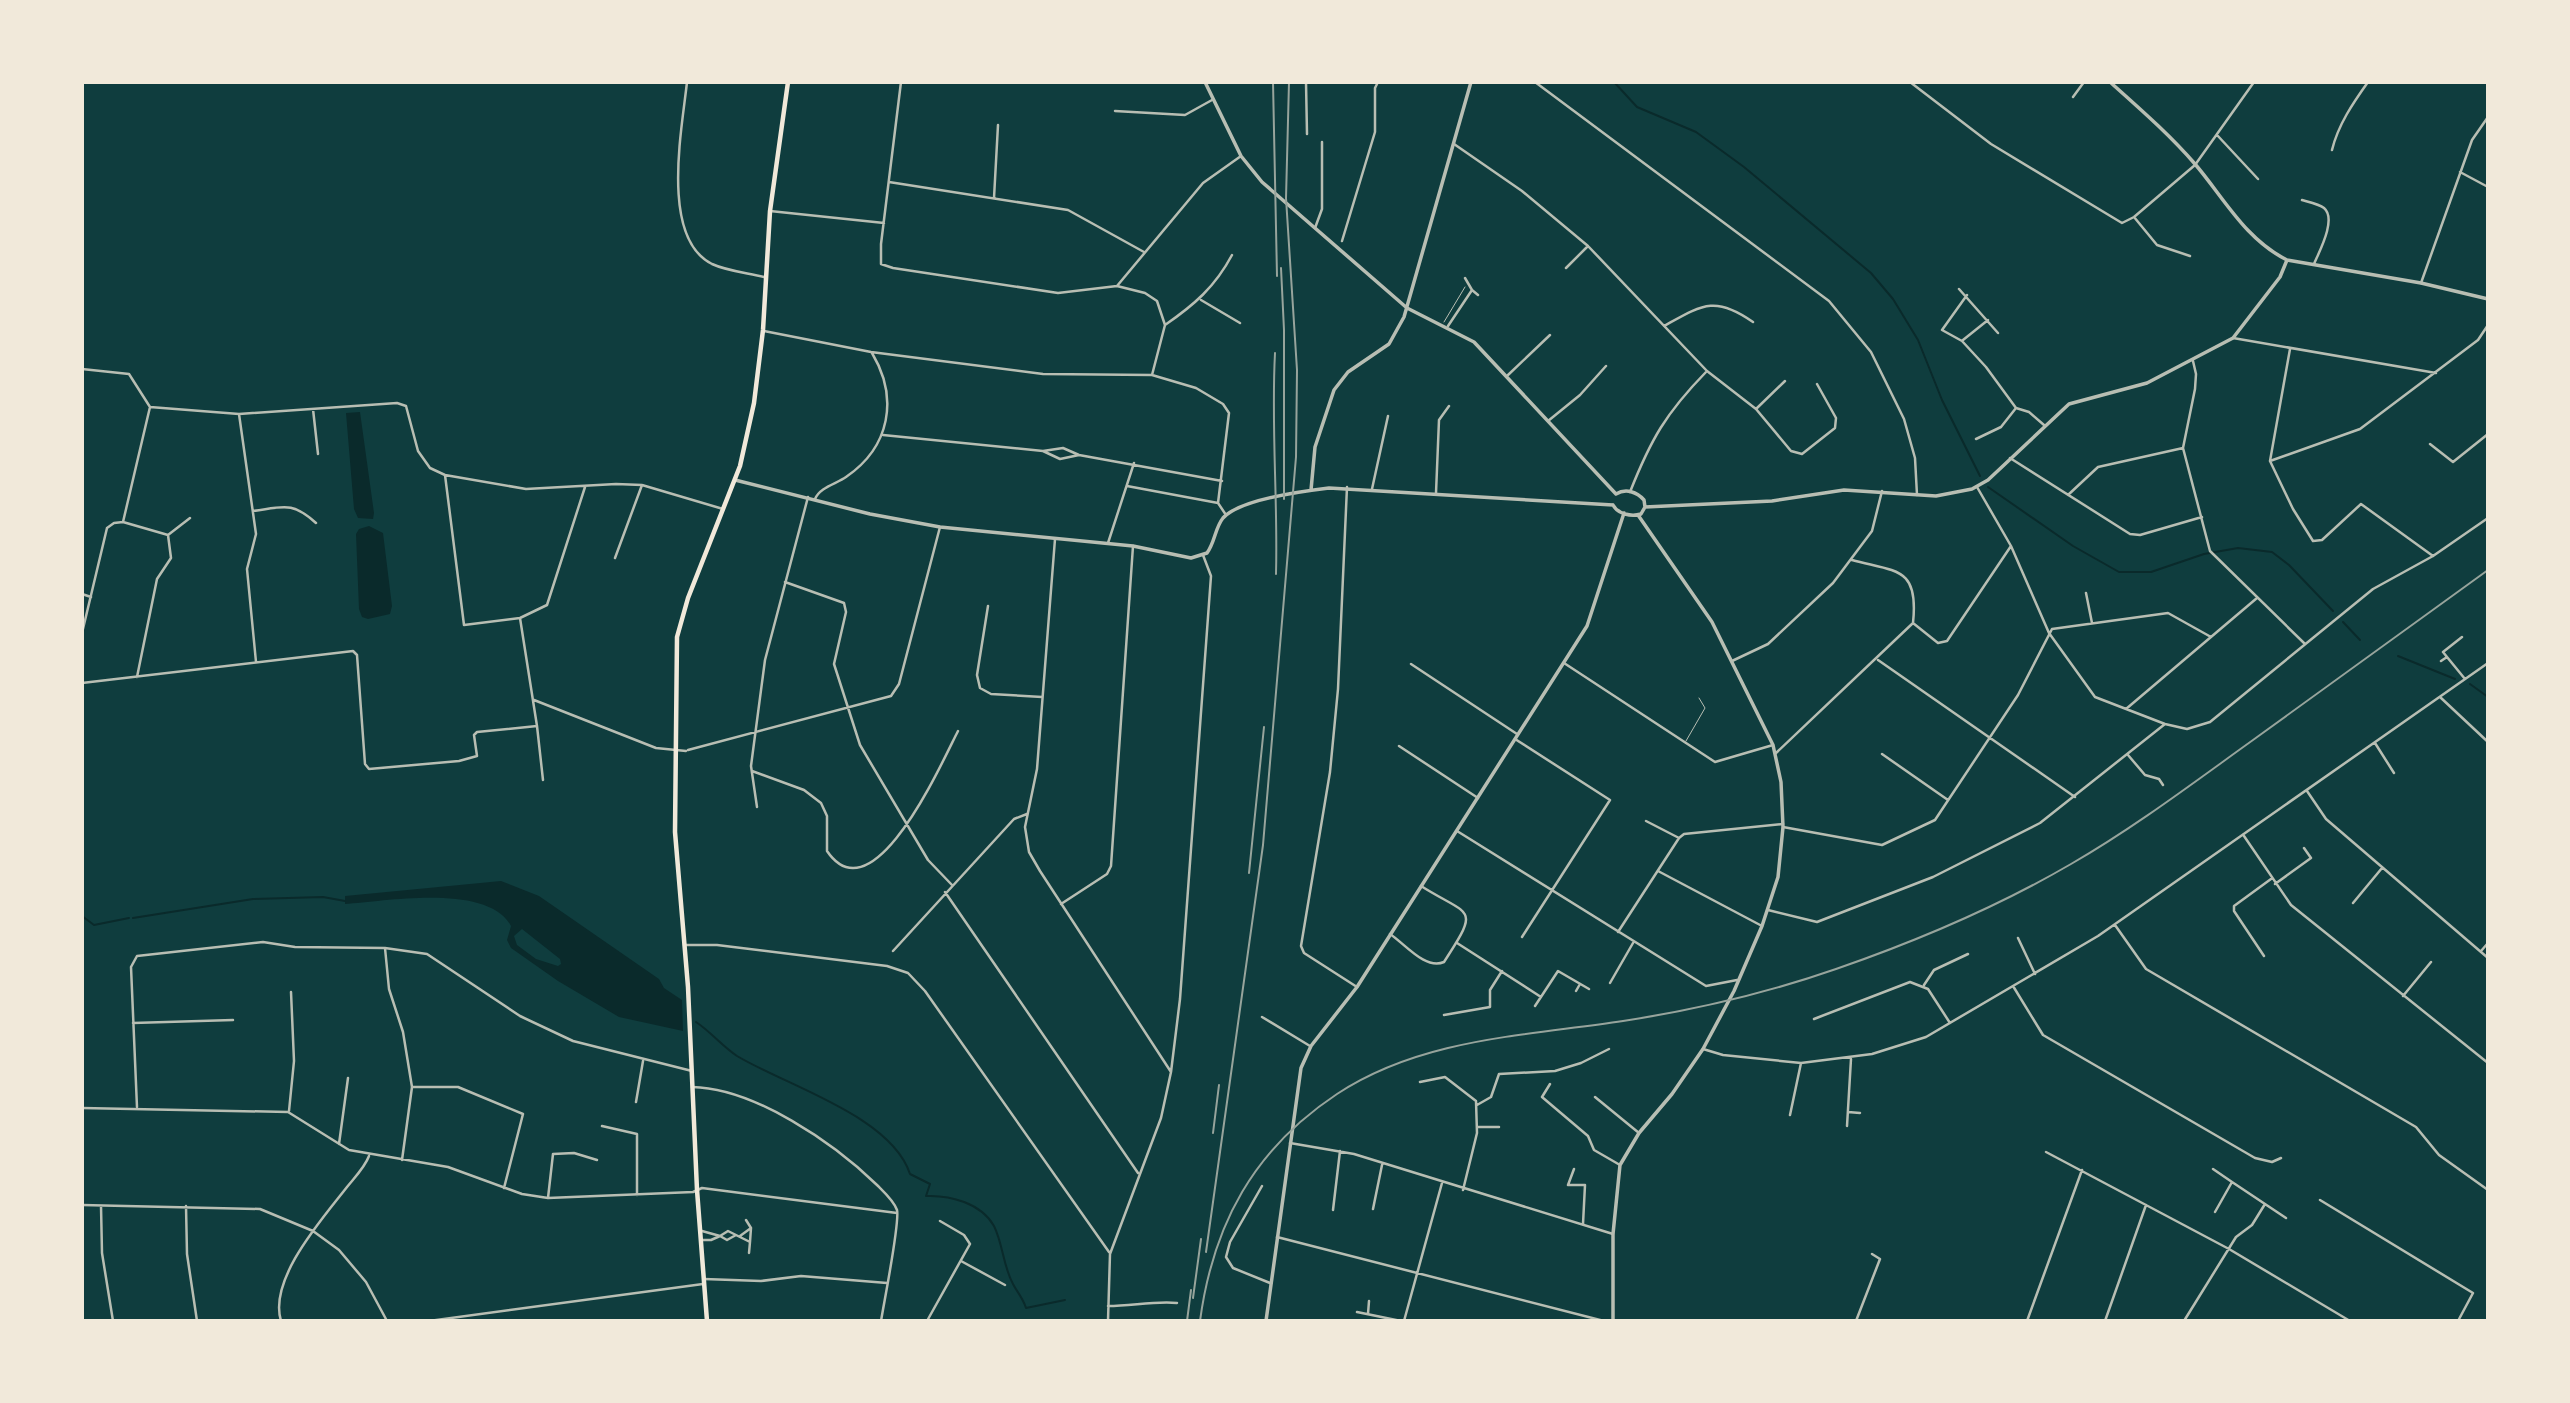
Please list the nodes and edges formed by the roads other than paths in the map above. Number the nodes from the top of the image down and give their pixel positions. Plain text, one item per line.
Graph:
1 (687, 82) edge
2 (788, 82) edge
3 (901, 82) edge
4 (1205, 82) edge
5 (1306, 82) edge
6 (1378, 82) edge
7 (1471, 82) edge
8 (1535, 82) edge
9 (1910, 82) edge
10 (2084, 82) edge
11 (2110, 82) edge
12 (2254, 82) edge
13 (2368, 82) edge
14 (2073, 97) dead end
15 (1212, 100) junction
16 (1115, 111) dead end
17 (2488, 117) edge
18 (999, 125) dead end
19 (1307, 134) dead end
20 (2217, 135) junction
21 (1322, 142) dead end
22 (1454, 144) junction
23 (2332, 150) dead end
24 (1241, 156) junction
25 (2195, 164) junction
26 (2460, 173) junction
27 (2258, 178) dead end
28 (889, 182) junction
29 (2488, 187) edge
30 (995, 198) junction
31 (2302, 200) dead end
32 (770, 211) junction
33 (2134, 217) junction
34 (884, 223) junction
35 (1315, 228) junction
36 (1342, 241) joint
37 (1588, 246) junction
38 (1337, 247) junction
39 (1144, 253) junction
40 (1232, 255) dead end
41 (2190, 256) dead end
42 (2287, 260) junction
43 (2314, 264) junction
44 (1566, 268) dead end
45 (764, 277) junction
46 (1465, 278) dead end
47 (2421, 283) junction
48 (1117, 286) junction
49 (1465, 287) dead end
50 (1959, 289) dead end
51 (1472, 290) junction
52 (1478, 295) dead end
53 (1967, 295) junction
54 (2488, 299) edge
55 (1201, 300) junction
56 (1407, 308) junction
57 (1987, 320) junction
58 (1753, 322) dead end
59 (1240, 323) dead end
60 (1165, 325) junction
61 (1445, 325) junction
62 (2488, 325) edge
63 (1664, 326) junction
64 (763, 330) junction
65 (1998, 333) dead end
66 (1550, 335) dead end
67 (2233, 338) junction
68 (1962, 341) junction
69 (2290, 349) junction
70 (871, 352) junction
71 (2193, 361) junction
72 (1606, 366) dead end
73 (82, 369) edge
74 (1707, 370) junction
75 (2436, 373) junction
76 (1152, 375) junction
77 (1508, 375) junction
78 (1785, 381) dead end
79 (1817, 384) dead end
80 (1449, 406) dead end
81 (150, 407) junction
82 (313, 408) junction
83 (2016, 408) junction
84 (1756, 409) junction
85 (239, 414) junction
86 (1388, 416) dead end
87 (1548, 421) junction
88 (2043, 425) junction
89 (2488, 434) edge
90 (883, 435) junction
91 (1976, 439) dead end
92 (2430, 444) dead end
93 (2183, 449) junction
94 (1043, 451) junction
95 (318, 454) dead end
96 (1079, 455) junction
97 (2010, 458) junction
98 (2270, 461) junction
99 (1133, 463) junction
100 (445, 475) junction
101 (735, 480) junction
102 (1222, 481) junction
103 (642, 485) junction
104 (1126, 486) junction
105 (585, 487) junction
106 (1347, 487) junction
107 (1978, 487) junction
108 (1372, 489) junction
109 (1311, 490) junction
110 (1882, 491) junction
111 (1630, 492) junction
112 (1436, 493) junction
113 (1616, 494) junction
114 (1917, 495) junction
115 (2068, 495) junction
116 (808, 497) junction
117 (815, 499) junction
118 (1218, 503) junction
119 (1613, 505) junction
120 (1645, 507) junction
121 (723, 509) junction
122 (253, 511) junction
123 (1624, 513) junction
124 (1226, 515) junction
125 (1638, 515) junction
126 (2203, 517) junction
127 (190, 518) dead end
128 (2488, 518) edge
129 (123, 522) junction
130 (316, 523) dead end
131 (940, 527) junction
132 (167, 535) junction
133 (1055, 538) junction
134 (1108, 543) junction
135 (1133, 546) junction
136 (2011, 546) junction
137 (1203, 555) junction
138 (2432, 556) junction
139 (615, 558) dead end
140 (1852, 560) junction
141 (785, 582) junction
142 (2086, 593) dead end
143 (82, 594) edge
144 (91, 597) junction
145 (2258, 597) junction
146 (988, 606) dead end
147 (520, 618) junction
148 (1913, 623) junction
149 (2092, 623) junction
150 (82, 633) edge
151 (2049, 633) junction
152 (2211, 636) junction
153 (2462, 637) dead end
154 (2304, 643) junction
155 (2447, 657) junction
156 (1878, 660) junction
157 (1732, 661) junction
158 (2441, 661) dead end
159 (256, 662) junction
160 (1564, 663) junction
161 (2488, 663) edge
162 (1411, 664) dead end
163 (137, 677) junction
164 (2465, 679) junction
165 (82, 683) edge
166 (1042, 697) junction
167 (2440, 697) junction
168 (1699, 698) dead end
169 (533, 699) junction
170 (848, 709) junction
171 (2126, 709) junction
172 (2165, 724) junction
173 (537, 726) junction
174 (756, 732) junction
175 (958, 732) dead end
176 (1518, 734) junction
177 (1990, 738) junction
178 (1515, 739) junction
179 (2488, 742) edge
180 (1685, 743) junction
181 (2375, 743) junction
182 (1399, 746) dead end
183 (1773, 746) junction
184 (674, 752) junction
185 (1776, 753) junction
186 (1882, 754) dead end
187 (2128, 755) junction
188 (752, 771) junction
189 (2394, 773) dead end
190 (543, 780) dead end
191 (2163, 785) dead end
192 (2307, 791) junction
193 (2075, 797) junction
194 (1478, 798) junction
195 (1948, 800) junction
196 (757, 807) dead end
197 (1027, 813) junction
198 (1646, 821) dead end
199 (906, 823) junction
200 (1783, 825) junction
201 (1457, 831) junction
202 (2243, 835) junction
203 (1679, 838) junction
204 (2304, 848) dead end
205 (2382, 868) junction
206 (1658, 871) junction
207 (2271, 880) junction
208 (2275, 884) junction
209 (952, 885) junction
210 (1421, 886) junction
211 (945, 892) junction
212 (1551, 892) junction
213 (2353, 903) dead end
214 (1061, 904) junction
215 (1768, 910) junction
216 (2115, 925) junction
217 (1762, 926) junction
218 (1618, 932) junction
219 (1390, 934) junction
220 (1522, 937) dead end
221 (2018, 938) dead end
222 (1634, 942) junction
223 (1457, 943) junction
224 (2488, 943) edge
225 (684, 945) junction
226 (385, 948) junction
227 (893, 951) dead end
228 (2481, 951) junction
229 (1968, 954) dead end
230 (2264, 956) dead end
231 (2488, 958) edge
232 (2431, 962) dead end
233 (1502, 971) junction
234 (2035, 974) junction
235 (1739, 981) junction
236 (1610, 983) dead end
237 (1580, 984) junction
238 (1924, 985) junction
239 (2012, 986) junction
240 (1357, 987) junction
241 (1589, 989) dead end
242 (1576, 991) dead end
243 (290, 992) dead end
244 (2403, 996) junction
245 (1541, 997) junction
246 (1535, 1006) dead end
247 (1444, 1015) dead end
248 (1262, 1017) dead end
249 (1814, 1019) dead end
250 (233, 1020) dead end
251 (133, 1023) junction
252 (1950, 1023) junction
253 (1311, 1046) junction
254 (1609, 1049) dead end
255 (1703, 1049) junction
256 (1851, 1059) junction
257 (643, 1061) junction
258 (1801, 1063) junction
259 (2488, 1063) edge
260 (692, 1071) junction
261 (1171, 1072) junction
262 (348, 1078) dead end
263 (1420, 1082) dead end
264 (1550, 1084) dead end
265 (412, 1087) junction
266 (692, 1087) junction
267 (1595, 1097) dead end
268 (636, 1102) dead end
269 (1477, 1105) junction
270 (82, 1108) edge
271 (137, 1109) junction
272 (288, 1112) junction
273 (1847, 1112) junction
274 (1860, 1113) dead end
275 (1790, 1115) dead end
276 (602, 1126) dead end
277 (1847, 1126) dead end
278 (1478, 1127) junction
279 (1499, 1127) dead end
280 (1639, 1133) junction
281 (1291, 1142) junction
282 (339, 1144) junction
283 (1340, 1151) junction
284 (2046, 1152) dead end
285 (369, 1156) junction
286 (2281, 1158) dead end
287 (402, 1160) junction
288 (597, 1160) dead end
289 (1382, 1163) junction
290 (1620, 1165) junction
291 (1574, 1169) dead end
292 (2213, 1169) dead end
293 (2082, 1170) junction
294 (1138, 1173) junction
295 (2232, 1182) junction
296 (1442, 1183) junction
297 (1262, 1186) dead end
298 (504, 1188) junction
299 (697, 1190) junction
300 (1463, 1190) junction
301 (2488, 1190) edge
302 (637, 1195) junction
303 (548, 1198) junction
304 (2320, 1200) dead end
305 (2266, 1204) junction
306 (2146, 1205) junction
307 (82, 1206) edge
308 (101, 1206) junction
309 (186, 1206) junction
310 (1373, 1209) dead end
311 (1333, 1210) dead end
312 (2223, 1211) dead end
313 (897, 1213) junction
314 (2286, 1218) dead end
315 (746, 1220) dead end
316 (940, 1221) dead end
317 (1582, 1225) junction
318 (751, 1228) junction
319 (313, 1231) junction
320 (702, 1231) junction
321 (1613, 1234) junction
322 (719, 1236) junction
323 (738, 1236) junction
324 (1277, 1237) junction
325 (703, 1240) junction
326 (750, 1242) junction
327 (2229, 1249) junction
328 (749, 1253) dead end
329 (1110, 1254) junction
330 (1872, 1254) dead end
331 (961, 1261) junction
332 (1417, 1272) junction
333 (704, 1281) junction
334 (887, 1283) junction
335 (1271, 1283) junction
336 (1004, 1285) dead end
337 (1370, 1301) dead end
338 (1177, 1303) dead end
339 (1108, 1306) junction
340 (1357, 1312) dead end
341 (472, 1314) junction
342 (1368, 1314) junction
343 (2186, 1316) junction
344 (113, 1321) edge
345 (197, 1321) edge
346 (281, 1321) edge
347 (387, 1321) edge
348 (429, 1321) edge
349 (474, 1321) edge
350 (707, 1321) edge
351 (881, 1321) edge
352 (927, 1321) edge
353 (1108, 1321) edge
354 (1266, 1321) edge
355 (1403, 1321) edge
356 (1604, 1321) edge
357 (1613, 1321) edge
358 (1856, 1321) edge
359 (2026, 1321) edge
360 (2105, 1321) edge
361 (2184, 1321) edge
362 (2193, 1321) edge
363 (2350, 1321) edge
364 (2458, 1321) edge

1 - 45 street
2 - 32 main road
3 - 28 street
4 - 15 street
5 - 19 street
6 - 36 street
7 - 22 street
8 - 114 street
9 - 33 street
10 - 14 street
11 - 25 street
12 - 20 street
13 - 23 street
15 - 16 street
15 - 24 street
17 - 26 street
18 - 30 street
20 - 25 street
20 - 27 street
21 - 35 street
22 - 37 street
22 - 56 street
24 - 35 street
24 - 39 street
25 - 33 street
25 - 42 street
26 - 29 street
26 - 47 street
28 - 30 street
28 - 34 street
30 - 39 street
31 - 43 street
32 - 34 street
32 - 45 main road
33 - 41 street
34 - 48 street
35 - 38 street
36 - 38 lane
37 - 44 street
37 - 63 street
38 - 56 street
39 - 48 street
40 - 55 street
42 - 43 street
42 - 67 street
43 - 47 street
45 - 64 main road
46 - 51 street
47 - 54 street
48 - 60 street
49 - 61 lane
50 - 53 street
51 - 52 street
51 - 61 street
53 - 57 street
53 - 68 street
55 - 59 street
55 - 60 street
56 - 61 street
56 - 109 street
57 - 65 street
57 - 68 street
58 - 63 street
60 - 76 street
61 - 77 street
62 - 75 street
63 - 74 street
64 - 70 street
64 - 101 main road
66 - 77 street
67 - 69 street
67 - 71 street
68 - 83 street
69 - 75 street
69 - 98 street
70 - 76 street
70 - 90 street
71 - 88 street
71 - 93 street
72 - 87 street
73 - 81 street
74 - 84 street
74 - 111 street
75 - 98 street
76 - 102 street
77 - 87 street
78 - 84 street
79 - 84 street
80 - 112 street
81 - 85 street
81 - 129 street
82 - 85 street
82 - 95 street
82 - 100 street
83 - 88 street
83 - 91 street
85 - 122 street
86 - 108 street
87 - 113 street
88 - 97 street
89 - 92 street
90 - 94 street
90 - 117 street
93 - 115 street
93 - 126 street
94 - 96 street
94 - 96 street
96 - 99 street
97 - 107 street
97 - 115 street
98 - 138 street
99 - 102 street
99 - 104 street
100 - 105 street
100 - 147 street
101 - 116 street
101 - 121 main road
102 - 118 street
103 - 105 street
103 - 121 street
103 - 139 street
104 - 118 street
104 - 134 street
105 - 147 street
106 - 108 street
106 - 109 street
106 - 240 street
107 - 114 street
107 - 136 street
108 - 112 street
109 - 124 street
110 - 114 street
110 - 120 street
110 - 140 street
111 - 113 street
111 - 120 street
112 - 119 street
113 - 119 street
115 - 126 street
116 - 117 street
116 - 141 street
117 - 131 street
118 - 124 street
119 - 123 street
120 - 125 street
121 - 184 main road
122 - 130 street
122 - 159 street
123 - 125 street
123 - 160 street
124 - 137 street
125 - 157 street
126 - 145 street
127 - 132 street
128 - 138 street
129 - 132 street
129 - 144 street
131 - 133 street
131 - 170 street
132 - 163 street
133 - 134 street
133 - 166 street
134 - 135 street
135 - 137 street
135 - 214 street
136 - 148 street
136 - 151 street
137 - 261 street
138 - 154 street
140 - 148 street
140 - 157 street
141 - 170 street
141 - 174 street
142 - 149 street
143 - 144 street
144 - 150 street
145 - 152 street
145 - 154 street
146 - 166 street
147 - 169 street
148 - 156 street
149 - 151 street
149 - 152 street
151 - 171 street
151 - 177 street
152 - 171 street
153 - 155 street
154 - 172 street
155 - 158 street
155 - 164 street
156 - 177 street
156 - 185 street
157 - 183 street
159 - 163 street
159 - 173 street
160 - 176 street
160 - 180 street
161 - 164 street
162 - 176 street
163 - 165 street
164 - 167 street
166 - 197 street
167 - 179 street
167 - 181 street
168 - 180 lane
169 - 173 street
169 - 184 street
170 - 174 street
170 - 199 street
171 - 172 street
172 - 187 street
173 - 190 street
174 - 184 street
174 - 188 street
175 - 199 street
176 - 178 street
177 - 193 street
177 - 195 street
178 - 194 street
178 - 212 street
180 - 183 street
181 - 189 street
181 - 192 street
182 - 194 street
183 - 185 street
184 - 225 main road
185 - 200 street
186 - 195 street
187 - 191 street
187 - 193 street
188 - 196 street
188 - 199 street
192 - 202 street
192 - 205 street
193 - 215 street
194 - 201 street
195 - 200 street
197 - 209 street
197 - 214 street
198 - 203 street
199 - 209 street
200 - 203 street
200 - 215 street
201 - 210 street
201 - 212 street
202 - 207 street
202 - 216 street
203 - 206 street
204 - 208 street
205 - 213 street
205 - 228 street
206 - 217 street
206 - 218 street
207 - 208 street
207 - 230 street
208 - 244 street
209 - 211 street
210 - 219 street
210 - 223 street
211 - 227 street
211 - 294 street
212 - 218 street
212 - 220 street
214 - 261 street
215 - 217 street
216 - 234 street
216 - 301 street
217 - 235 street
218 - 222 street
219 - 223 street
219 - 240 street
221 - 234 street
222 - 235 street
222 - 236 street
223 - 233 street
224 - 228 street
225 - 260 main road
225 - 329 street
226 - 251 street
226 - 257 street
226 - 265 street
228 - 231 street
229 - 238 street
232 - 244 street
233 - 245 street
233 - 247 street
234 - 239 street
235 - 255 street
237 - 241 street
237 - 242 street
237 - 245 street
238 - 249 street
238 - 252 street
239 - 252 street
239 - 286 street
240 - 253 street
243 - 272 street
244 - 259 street
245 - 246 street
248 - 253 street
250 - 251 street
251 - 271 street
252 - 256 street
253 - 281 street
254 - 269 street
255 - 258 street
255 - 280 street
256 - 258 street
256 - 273 street
257 - 260 street
257 - 268 street
258 - 275 street
260 - 266 main road
261 - 294 street
262 - 282 street
263 - 269 street
264 - 290 street
265 - 287 street
265 - 298 street
266 - 299 main road
266 - 313 street
267 - 280 street
269 - 278 street
270 - 271 street
271 - 272 street
272 - 282 street
273 - 274 street
273 - 277 street
276 - 302 street
278 - 279 street
278 - 300 street
280 - 290 street
281 - 283 street
281 - 324 street
282 - 285 street
283 - 289 street
283 - 311 street
284 - 293 street
285 - 287 street
285 - 319 street
287 - 298 street
288 - 303 street
289 - 296 street
289 - 310 street
290 - 321 street
291 - 317 street
292 - 295 street
293 - 306 street
293 - 359 street
294 - 329 street
295 - 305 street
295 - 312 street
296 - 300 street
296 - 332 street
297 - 335 street
298 - 303 street
299 - 302 street
299 - 313 street
299 - 320 main road
300 - 317 street
302 - 303 street
304 - 364 street
305 - 314 street
305 - 327 street
306 - 327 street
306 - 360 street
307 - 308 street
308 - 309 street
308 - 344 street
309 - 319 street
309 - 345 street
313 - 334 street
315 - 318 street
316 - 331 street
317 - 321 street
318 - 323 street
318 - 326 street
319 - 346 street
319 - 347 street
320 - 322 street
320 - 325 main road
321 - 357 street
322 - 323 street
322 - 323 street
322 - 325 street
323 - 326 street
324 - 332 street
324 - 335 street
325 - 333 main road
326 - 328 street
327 - 343 street
327 - 363 street
329 - 339 street
330 - 358 street
331 - 336 street
331 - 352 street
332 - 355 street
332 - 356 street
333 - 334 street
333 - 341 street
333 - 350 main road
334 - 351 street
335 - 354 street
337 - 342 street
338 - 339 street
339 - 353 street
340 - 342 street
341 - 348 street
341 - 349 street
342 - 355 street
343 - 361 street
343 - 362 street

